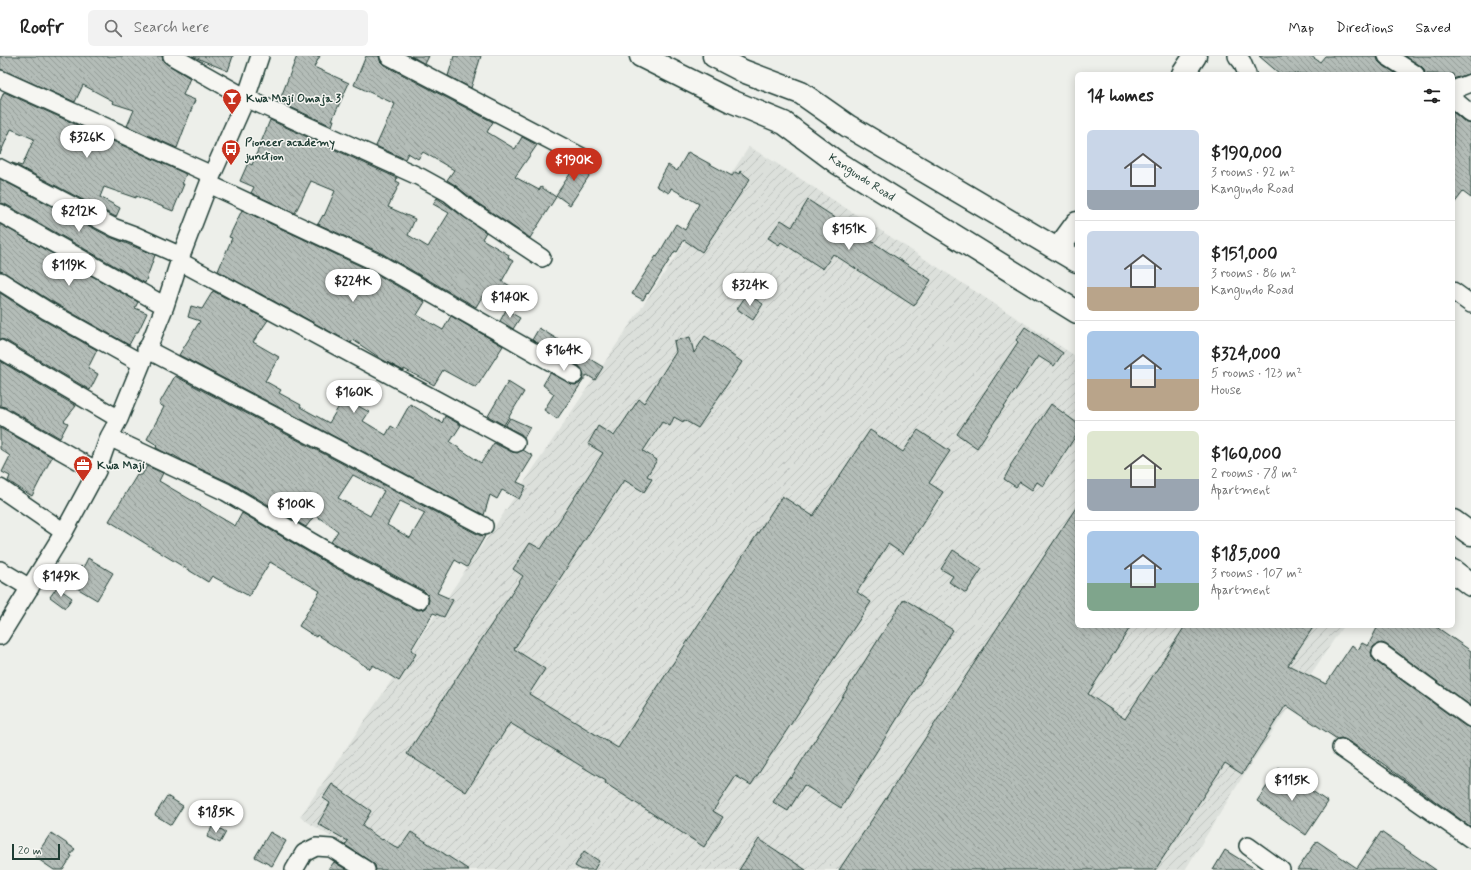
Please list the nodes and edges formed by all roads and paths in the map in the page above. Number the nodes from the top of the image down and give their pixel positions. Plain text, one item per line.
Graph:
1 (172, 56) edge
2 (260, 56) edge
3 (389, 56) edge
4 (641, 56) edge
5 (714, 56) edge
6 (1196, 56) edge
7 (1237, 56) edge
8 (1387, 56) edge
9 (1184, 72) edge
10 (1246, 72) edge
11 (1412, 72) edge
12 (0, 79) edge
13 (1471, 83) edge
14 (1455, 89) edge
15 (246, 98) junction
16 (1455, 101) edge
17 (1471, 114) edge
18 (586, 159) dead end
19 (0, 168) edge
20 (211, 179) junction
21 (0, 213) edge
22 (1075, 226) edge
23 (1058, 249) junction
24 (180, 258) junction
25 (542, 258) dead end
26 (1075, 260) edge
27 (0, 281) edge
28 (1455, 292) edge
29 (1471, 304) edge
30 (165, 306) junction
31 (1075, 311) edge
32 (0, 349) edge
33 (144, 356) junction
34 (574, 375) dead end
35 (0, 416) edge
36 (119, 419) junction
37 (109, 437) junction
38 (516, 444) dead end
39 (97, 471) junction
40 (0, 488) edge
41 (1455, 522) edge
42 (484, 526) dead end
43 (64, 532) junction
44 (1471, 534) edge
45 (0, 570) edge
46 (1455, 573) edge
47 (1471, 585) edge
48 (30, 588) junction
49 (419, 600) dead end
50 (0, 636) edge
51 (1380, 653) dead end
52 (1471, 718) edge
53 (1341, 748) dead end
54 (1471, 840) edge
55 (1248, 846) dead end
56 (294, 870) edge
57 (366, 870) edge
58 (1281, 870) edge

1 - 15 street
2 - 15 street
3 - 18 street
4 - 31 main road, Kangundo Road
5 - 23 main road
6 - 9 main road
7 - 10 street
8 - 11 street
12 - 20 street
13 - 14 street
15 - 20 street
15 - 25 street
16 - 17 street
19 - 24 street
20 - 24 street
20 - 34 street
21 - 30 street
22 - 23 main road
23 - 26 main road
24 - 30 street
24 - 38 street
27 - 33 street
28 - 29 street
30 - 33 street
32 - 36 street
33 - 36 street
33 - 42 street
35 - 39 street
36 - 37 street
37 - 39 street
37 - 49 street
39 - 43 street
40 - 43 street
41 - 44 main road
43 - 48 street
45 - 48 street
46 - 47 main road
48 - 50 street
51 - 52 street
53 - 54 street
55 - 58 street
56 - 57 street

